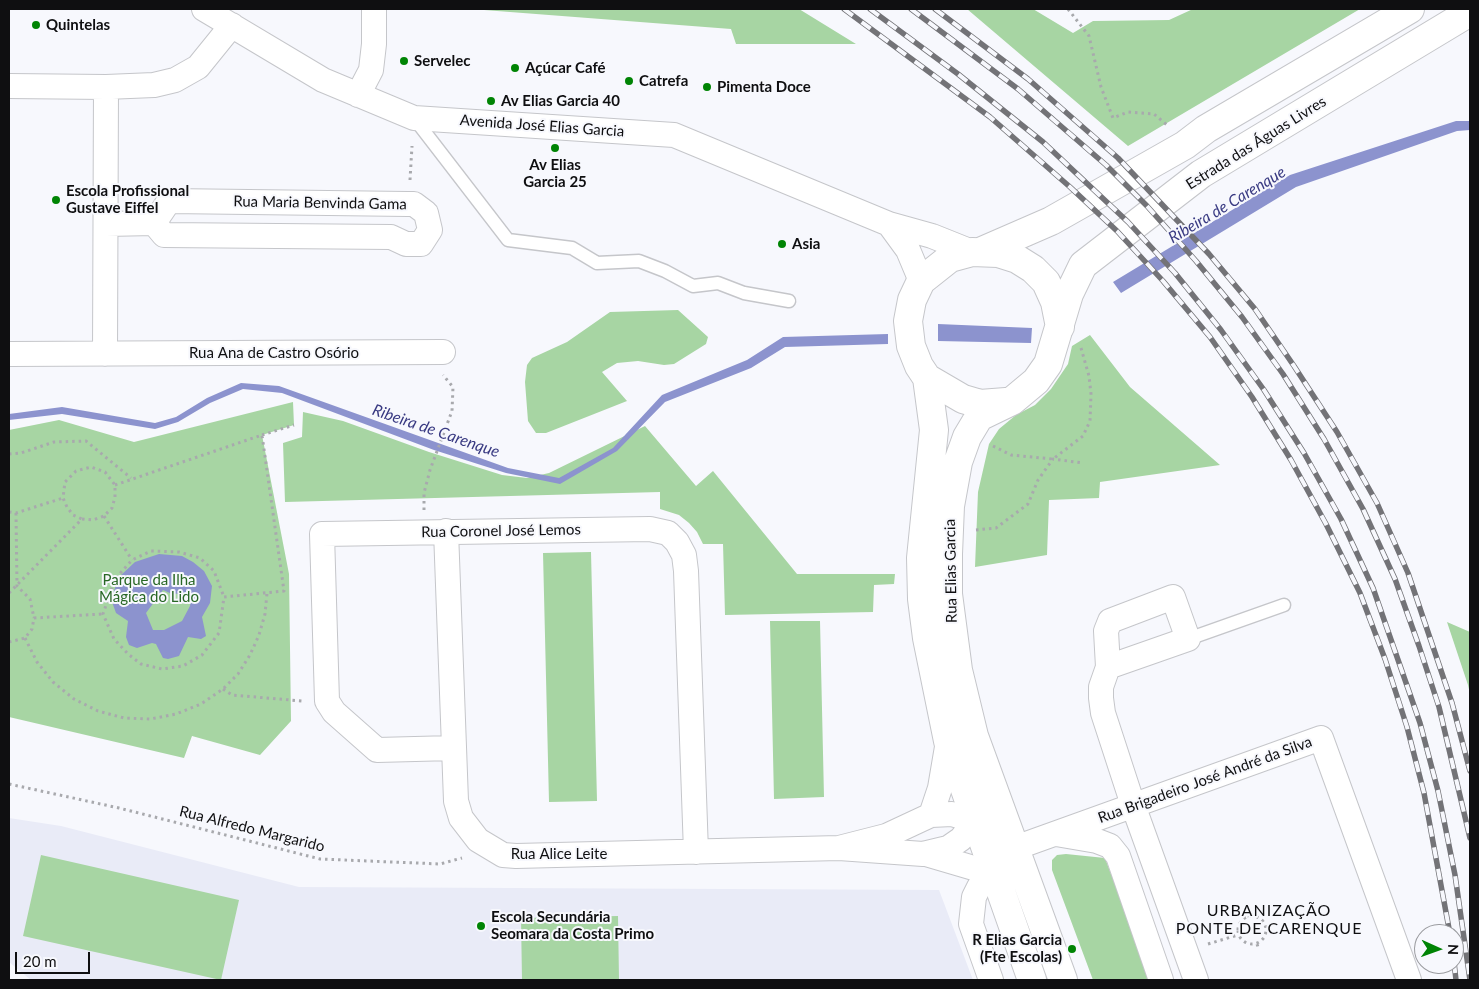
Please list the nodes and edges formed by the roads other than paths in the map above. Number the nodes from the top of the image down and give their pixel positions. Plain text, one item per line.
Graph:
1 (204, 9) edge
2 (374, 9) edge
3 (1410, 9) edge
4 (1470, 12) edge
5 (232, 26) junction
6 (9, 86) edge
7 (106, 87) junction
8 (358, 94) junction
9 (414, 118) junction
10 (154, 223) junction
11 (106, 224) junction
12 (889, 224) junction
13 (977, 251) junction
14 (921, 281) junction
15 (789, 301) dead end
16 (1069, 336) junction
17 (443, 352) road end
18 (9, 354) edge
19 (104, 354) junction
20 (927, 378) junction
21 (1012, 402) junction
22 (436, 531) junction
23 (1284, 605) dead end
24 (1188, 639) junction
25 (1108, 667) junction
26 (948, 742) junction
27 (453, 748) junction
28 (1133, 805) junction
29 (931, 815) junction
30 (975, 821) junction
31 (1054, 834) junction
32 (839, 848) junction
33 (1015, 848) junction
34 (696, 852) junction
35 (923, 854) junction
36 (994, 874) junction
37 (991, 980) edge
38 (1032, 980) edge
39 (1063, 980) edge
40 (1161, 980) edge
41 (1196, 980) edge
42 (1409, 980) edge

1 - 5 street, Avenida José Elias Garcia
2 - 8 street
3 - 13 street
4 - 16 street, Estrada das Águas Livres
5 - 7 street
5 - 8 street, Avenida José Elias Garcia
6 - 7 street
7 - 11 street
8 - 9 street, Avenida José Elias Garcia
9 - 12 street, Avenida José Elias Garcia
9 - 15 lane
10 - 10 street, Rua Maria Benvinda Gama
10 - 11 street
11 - 19 street
12 - 13 street, Avenida José Elias Garcia
12 - 14 street
13 - 14 street
13 - 16 street
14 - 20 street
16 - 21 street
17 - 19 street, Rua Ana de Castro Osório
18 - 19 street, Rua Ana de Castro Osório
20 - 21 street
20 - 26 street, Rua Elias Garcia
21 - 33 street, Rua Elias Garcia
22 - 27 street, Rua Alice Leite
22 - 27 street, Rua Coronel José Lemos
22 - 34 street, Rua Coronel José Lemos
23 - 24 lane
24 - 25 street
24 - 25 street
25 - 28 street
26 - 29 street
26 - 30 street, Rua Elias Garcia
27 - 34 street, Rua Alice Leite
28 - 31 street, Rua Brigadeiro José André da Silva
28 - 41 street
28 - 42 street, Rua Brigadeiro José André da Silva
29 - 30 street, Rua Alice Leite
29 - 32 street, Rua Alice Leite
30 - 33 street, Rua Elias Garcia
30 - 35 street, Rua Alice Leite
30 - 36 street, Rua Elias Garcia
31 - 33 street, Rua Brigadeiro José André da Silva
31 - 40 street
32 - 34 street, Rua Alice Leite
32 - 35 street, Rua Alice Leite
33 - 39 street, Rua Elias Garcia
35 - 36 street, Rua Alice Leite
36 - 37 street
36 - 38 street, Rua Elias Garcia

